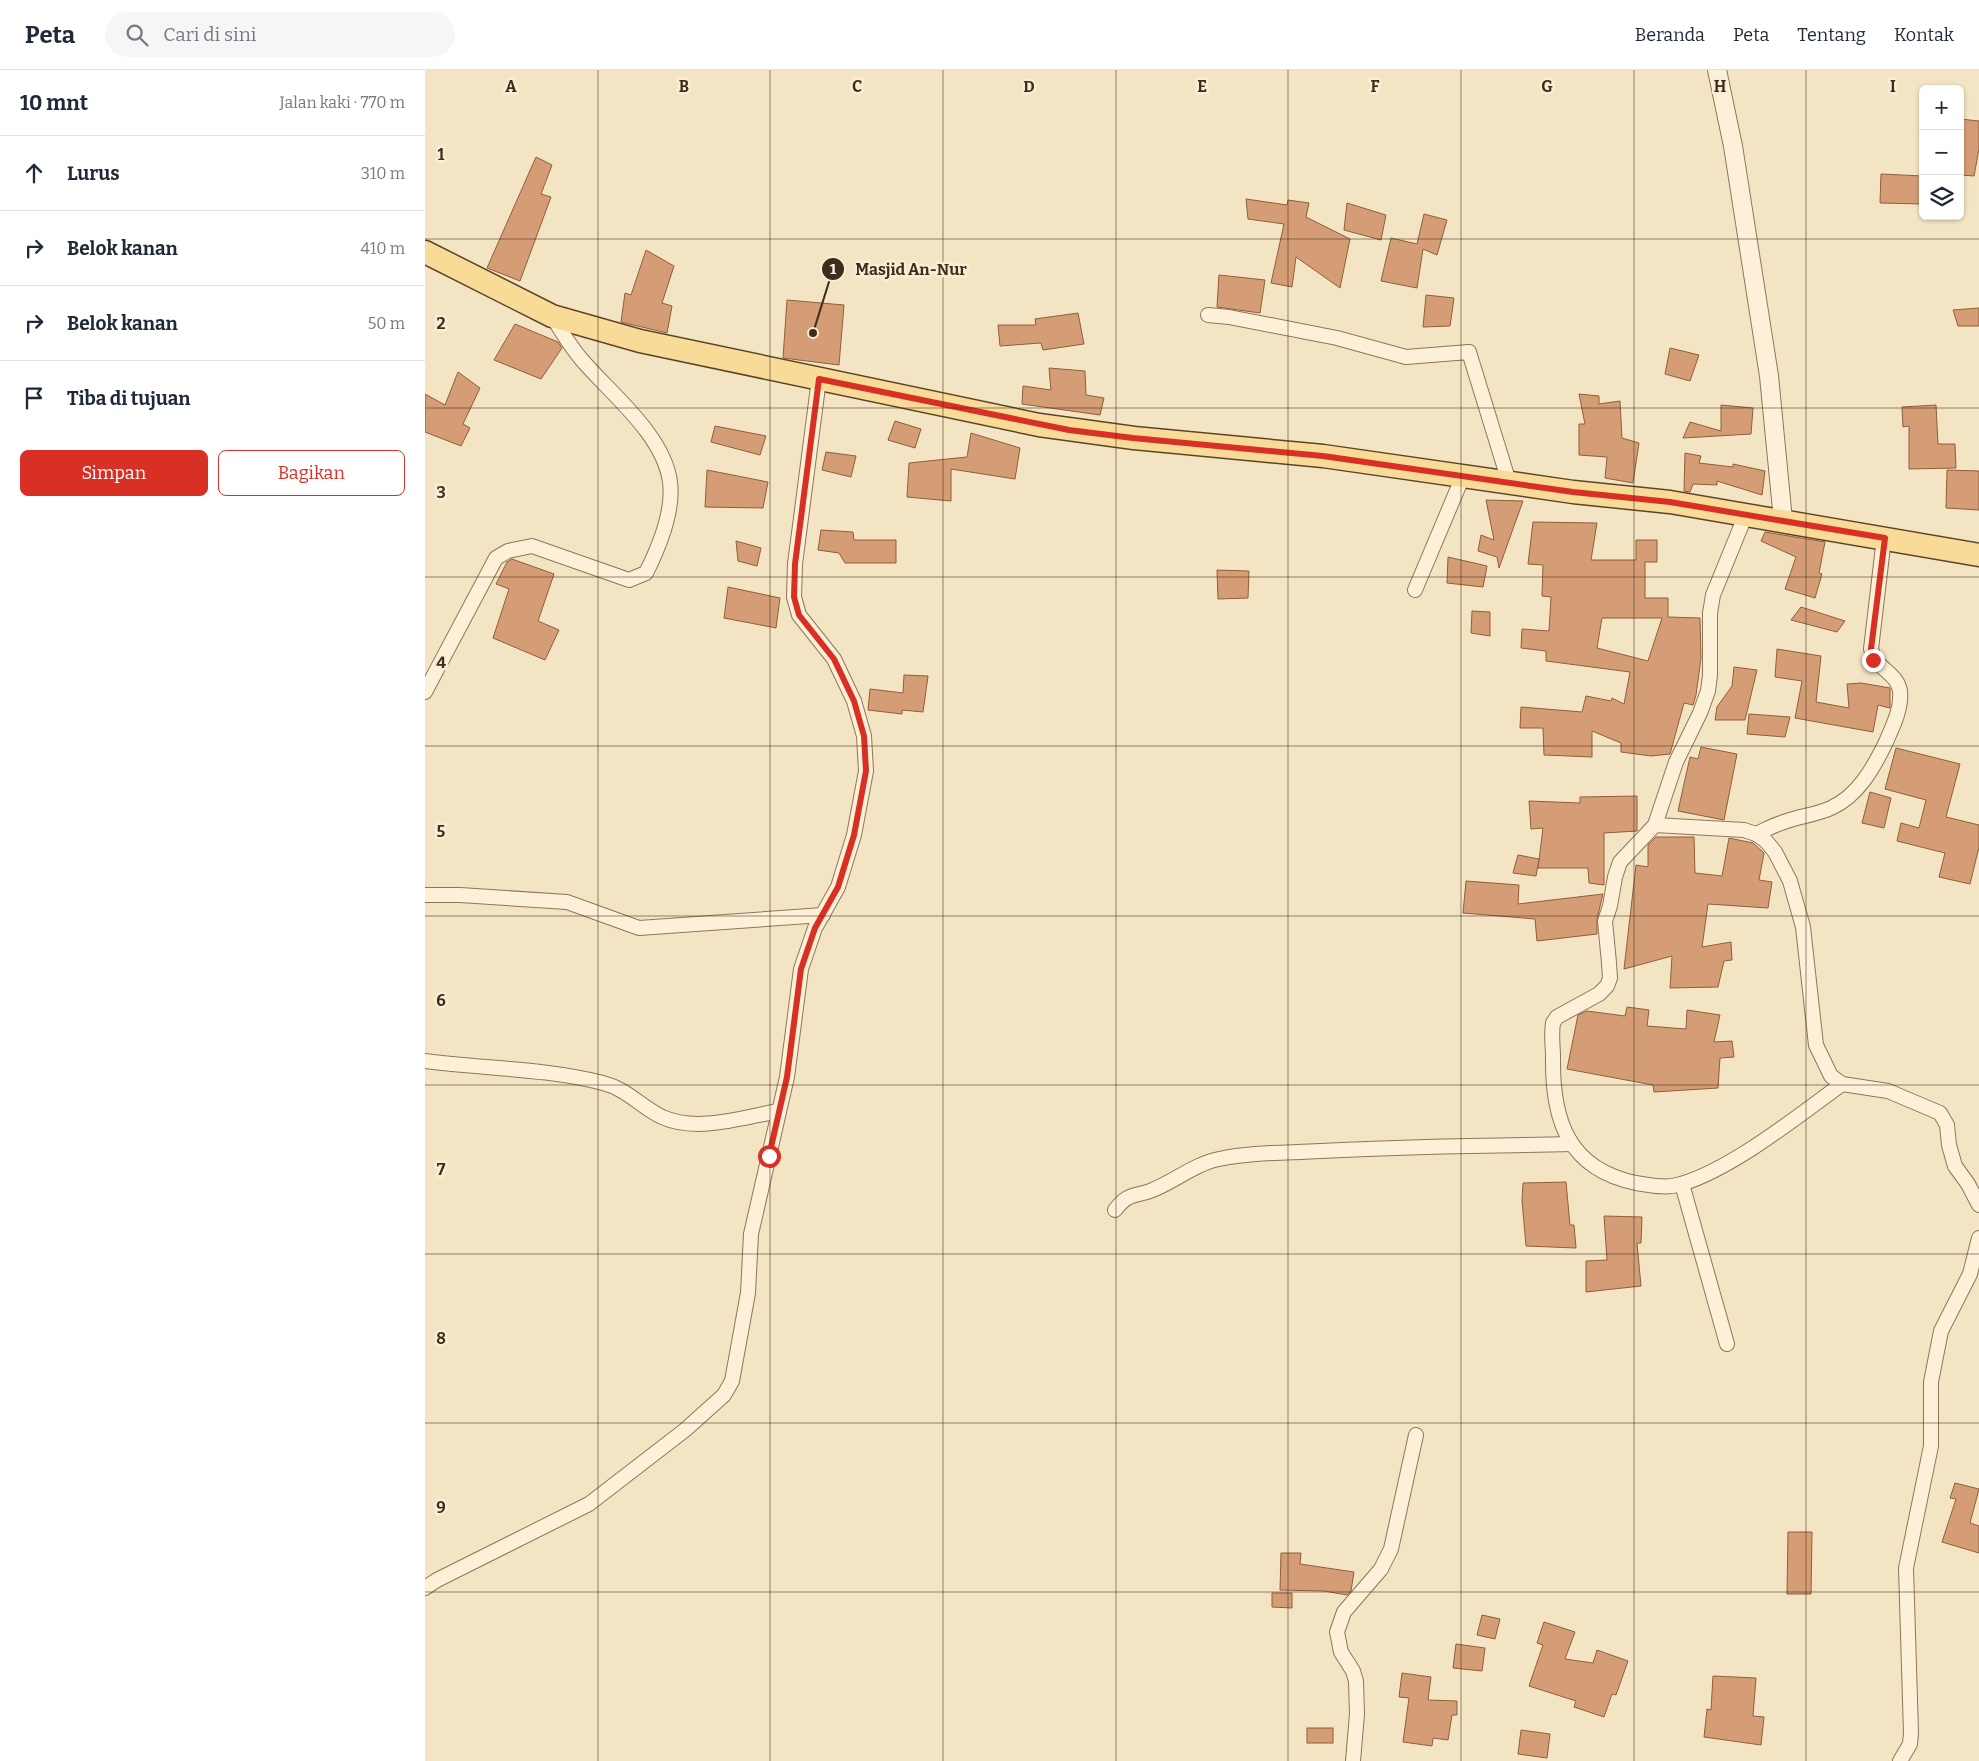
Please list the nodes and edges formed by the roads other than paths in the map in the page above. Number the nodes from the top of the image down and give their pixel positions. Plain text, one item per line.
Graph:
1 (1717, 70) edge
2 (425, 252) edge
3 (1208, 315) dead end
4 (552, 316) junction
5 (819, 379) junction
6 (1463, 476) junction
7 (1509, 482) junction
8 (1746, 514) junction
9 (1783, 520) junction
10 (1885, 538) junction
11 (1979, 555) edge
12 (1415, 590) dead end
13 (425, 692) edge
14 (1655, 825) junction
15 (1756, 834) junction
16 (425, 895) edge
17 (823, 915) junction
18 (425, 1061) edge
19 (1843, 1084) junction
20 (779, 1111) junction
21 (1571, 1144) junction
22 (1682, 1184) junction
23 (1979, 1205) edge
24 (1115, 1210) dead end
25 (1979, 1238) edge
26 (1727, 1344) dead end
27 (1417, 1435) dead end
28 (425, 1588) edge
29 (1353, 1761) edge
30 (1901, 1761) edge

1 - 9 street
2 - 4 main road
3 - 7 street
4 - 5 main road
4 - 13 street
5 - 6 main road
5 - 17 street
6 - 7 main road
6 - 12 street
7 - 8 main road
8 - 9 main road
8 - 14 street
9 - 10 main road
10 - 11 main road
10 - 15 street
14 - 15 street
14 - 21 street
15 - 19 street
16 - 17 street
17 - 20 street
18 - 20 street
19 - 22 street
19 - 23 street
20 - 28 street
21 - 22 street
21 - 24 street
22 - 26 street
25 - 30 street
27 - 29 street

